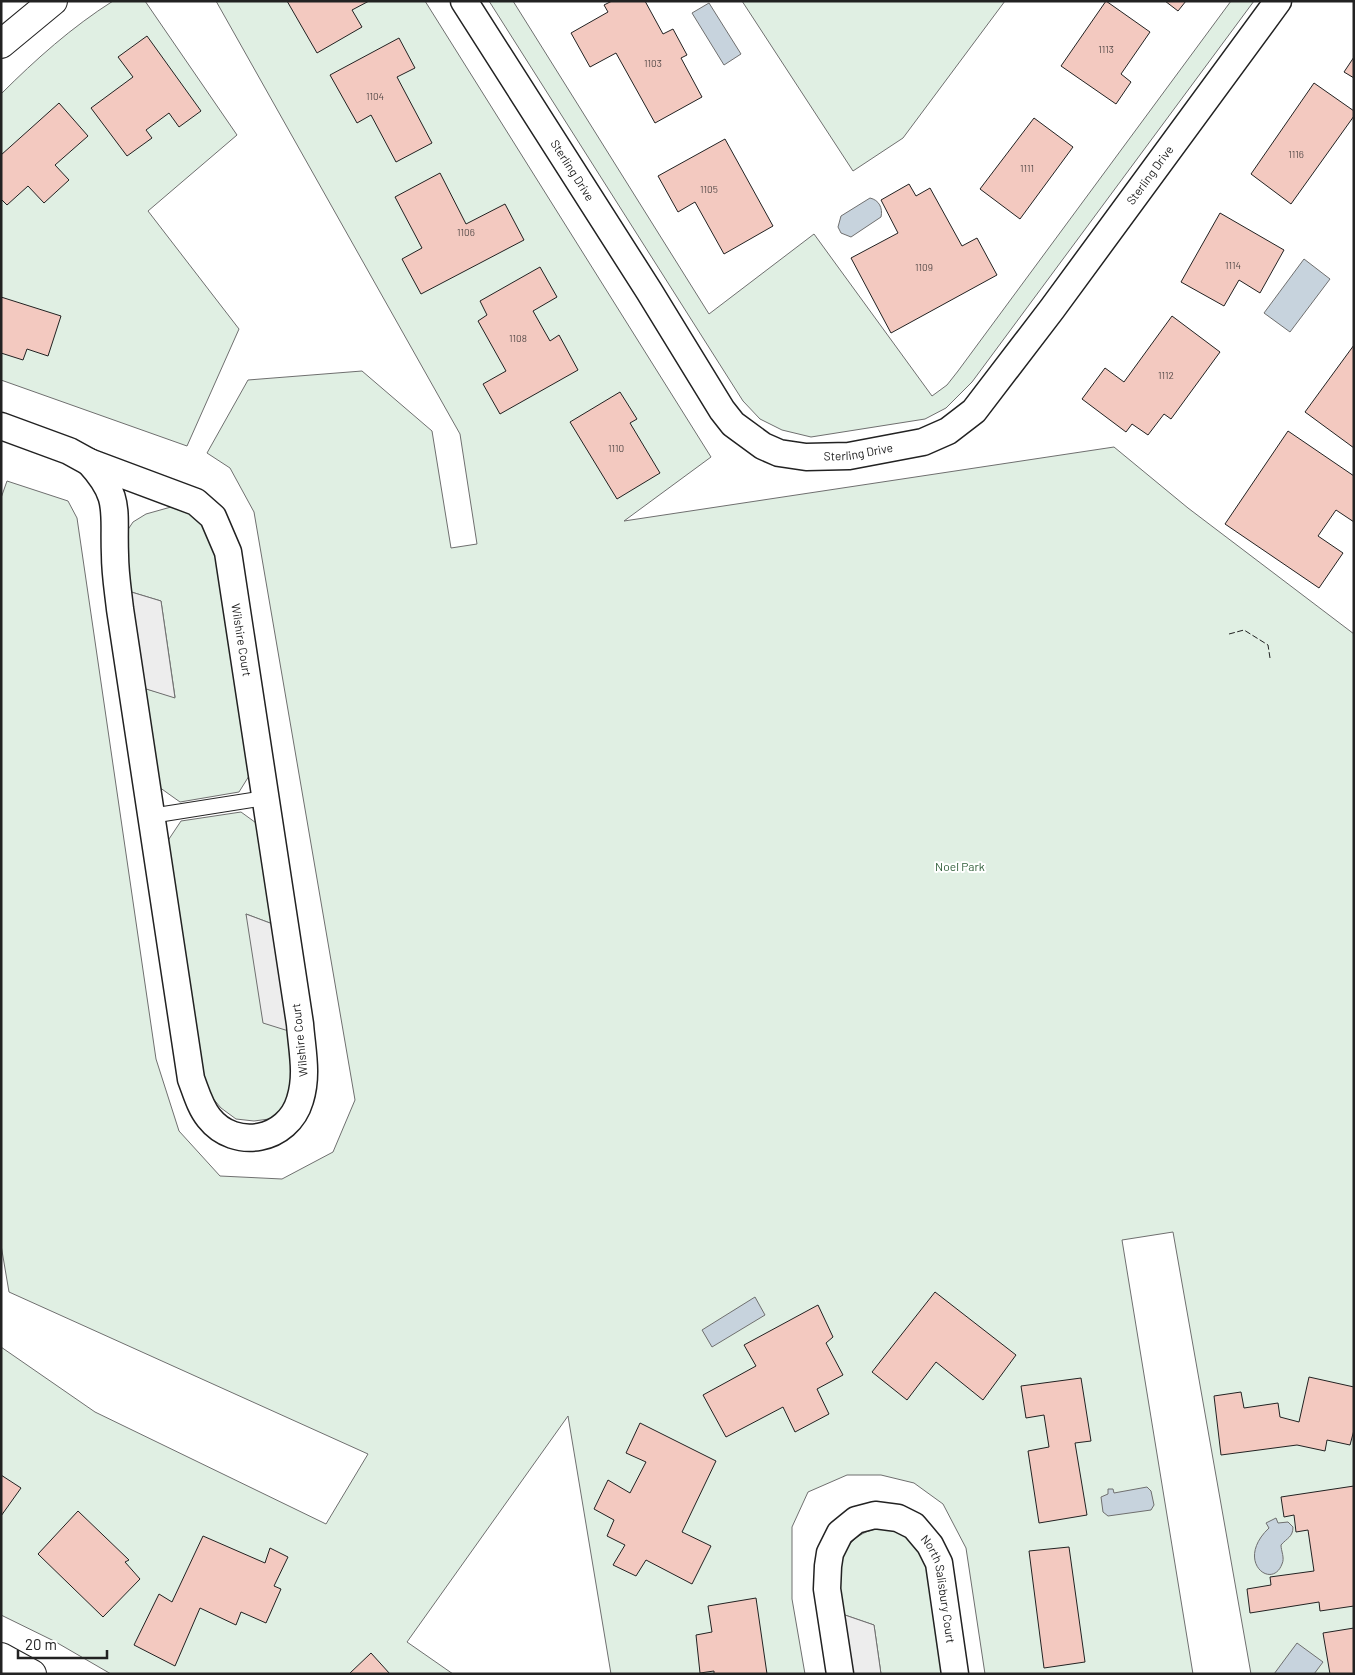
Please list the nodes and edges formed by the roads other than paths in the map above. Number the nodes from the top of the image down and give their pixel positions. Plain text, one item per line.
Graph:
1 (54, 1) edge
2 (464, 1) edge
3 (1278, 1) edge
4 (1, 44) edge
5 (1, 426) edge
6 (89, 462) junction
7 (265, 798) junction
8 (151, 816) junction
9 (1, 1657) edge
10 (32, 1674) edge
11 (840, 1674) edge
12 (955, 1674) edge

1 - 4 street
2 - 3 street, Sterling Drive
5 - 6 street, Wilshire Court
6 - 7 street, Wilshire Court
6 - 8 street, Wilshire Court
7 - 8 lane
7 - 8 street, Wilshire Court
9 - 10 street
11 - 12 street, North Salisbury Court

